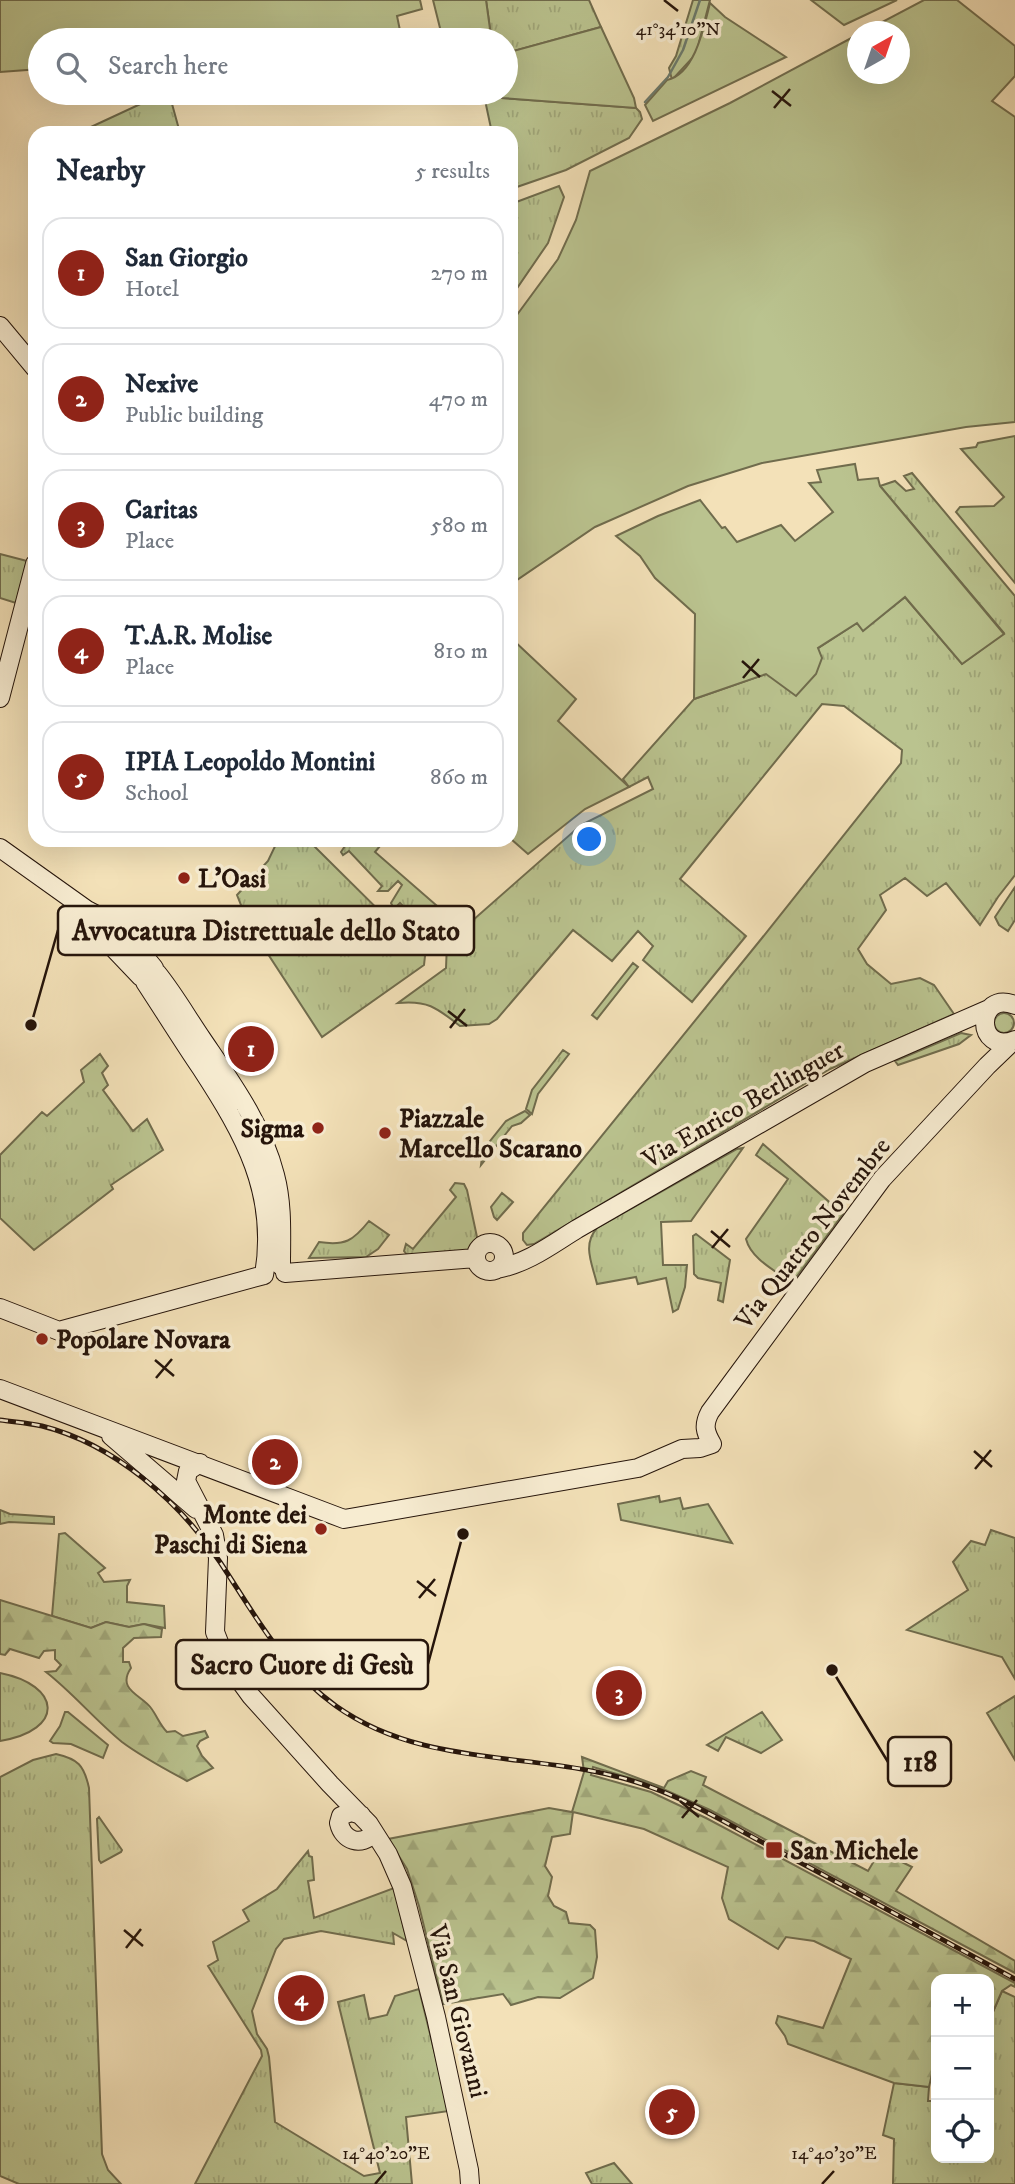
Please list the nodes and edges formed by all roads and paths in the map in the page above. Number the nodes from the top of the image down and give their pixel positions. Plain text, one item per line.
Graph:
1 (0, 326) edge
2 (28, 360) edge
3 (28, 591) edge
4 (0, 698) edge
5 (0, 848) edge
6 (1006, 1004) edge
7 (964, 1020) junction
8 (988, 1033) junction
9 (1014, 1041) edge
10 (986, 1066) junction
11 (553, 1244) junction
12 (502, 1250) junction
13 (476, 1258) junction
14 (497, 1269) junction
15 (274, 1270) junction
16 (0, 1308) edge
17 (0, 1389) edge
18 (101, 1427) junction
19 (200, 1463) junction
20 (207, 1519) junction
21 (330, 1784) junction
22 (360, 1815) junction
23 (341, 1816) junction
24 (370, 1837) junction
25 (470, 2184) edge

1 - 2 main road
3 - 4 main road
5 - 15 main road
6 - 7 main road, Via Enrico Berlinguer
6 - 8 main road
7 - 8 main road
7 - 11 main road, Via Enrico Berlinguer
8 - 9 main road
8 - 10 main road
9 - 10 main road, Via Quattro Novembre
10 - 19 main road, Via Quattro Novembre
11 - 12 main road, Via Enrico Berlinguer
11 - 14 main road, Via Enrico Berlinguer
12 - 13 main road
12 - 14 main road
13 - 14 main road
13 - 15 main road
15 - 16 main road
17 - 18 main road
18 - 19 main road
18 - 20 main road
19 - 20 main road
20 - 21 main road
21 - 22 main road
21 - 23 main road
22 - 23 main road
22 - 24 main road
23 - 24 main road
24 - 25 main road, Via San Giovanni

